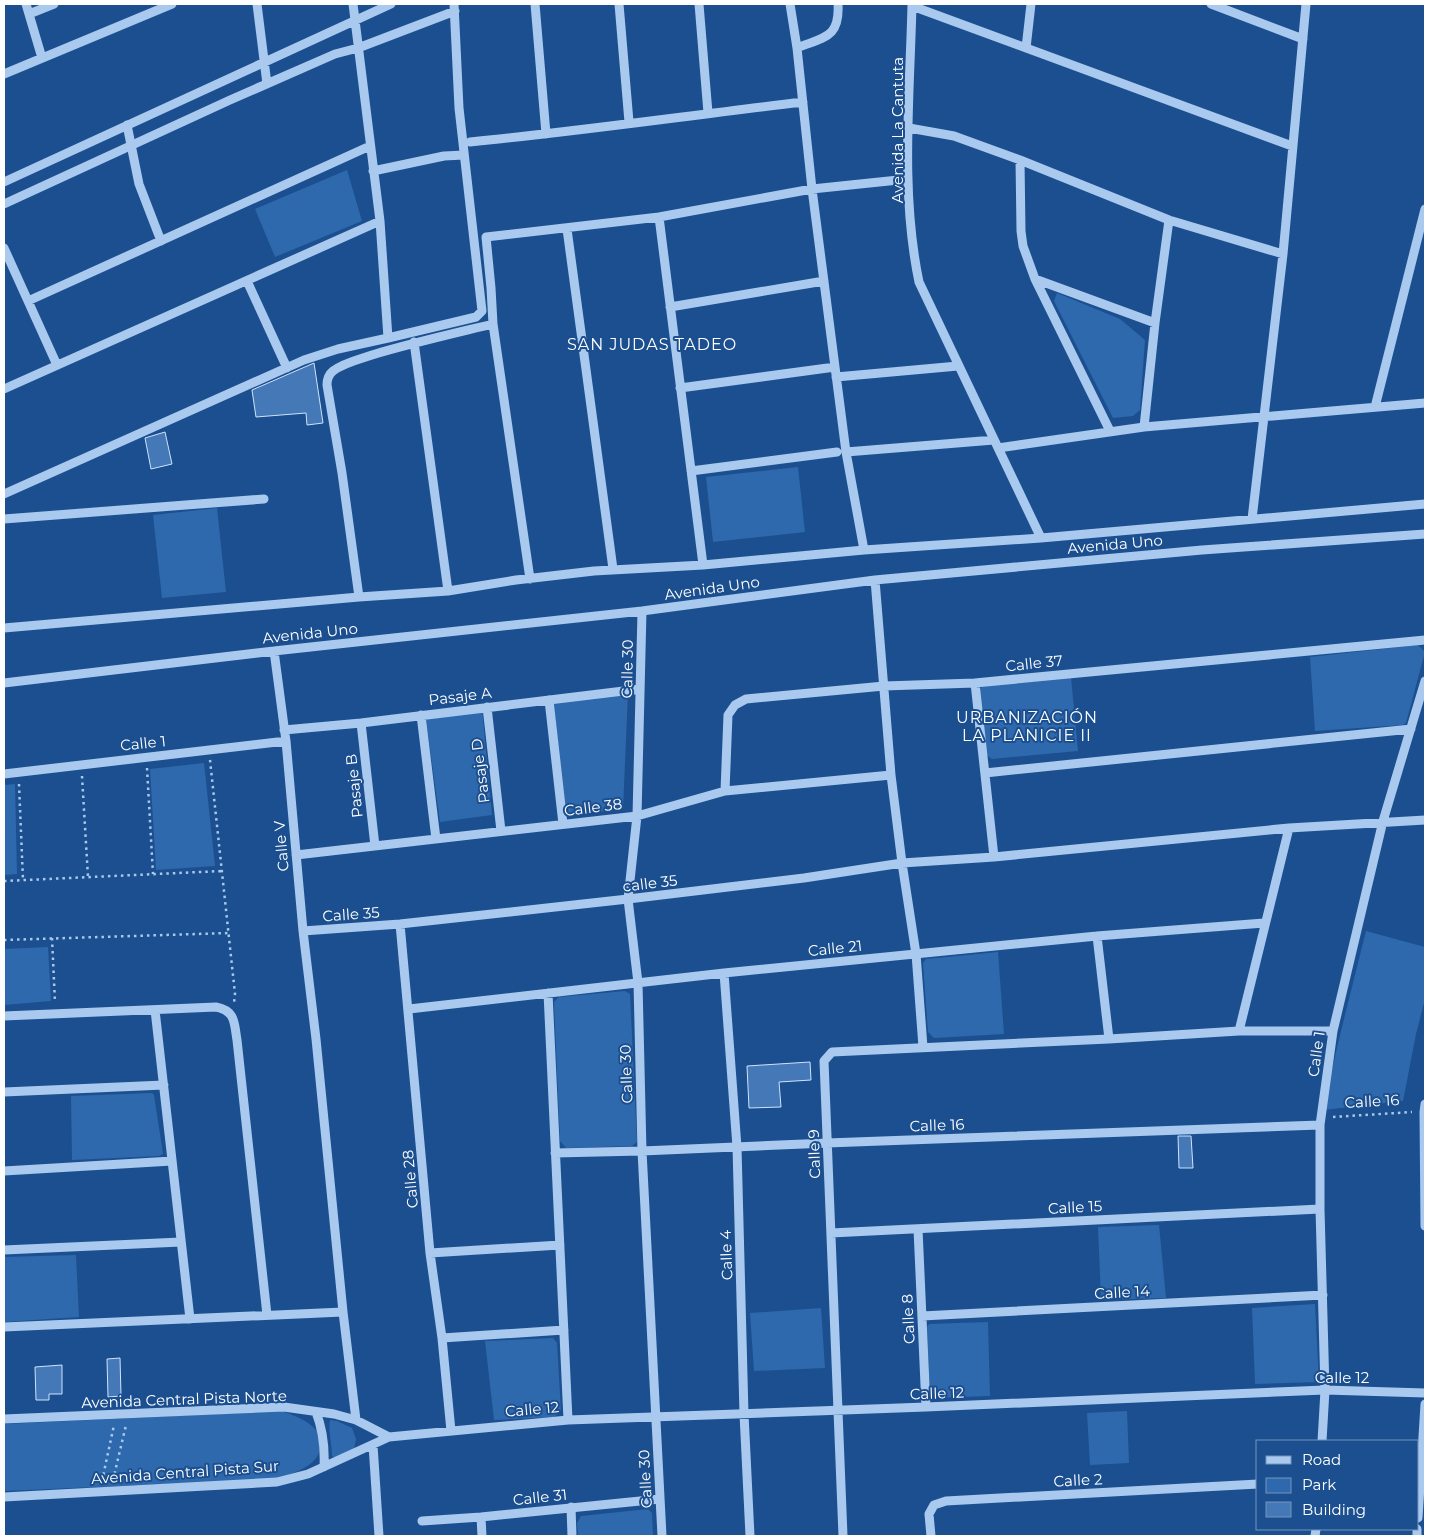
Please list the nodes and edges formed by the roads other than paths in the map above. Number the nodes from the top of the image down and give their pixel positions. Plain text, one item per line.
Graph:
1 (26, 4) edge
2 (54, 4) edge
3 (172, 4) edge
4 (257, 4) edge
5 (353, 4) edge
6 (390, 4) edge
7 (536, 4) edge
8 (619, 4) edge
9 (699, 4) edge
10 (790, 4) edge
11 (838, 4) edge
12 (1031, 4) edge
13 (1211, 4) edge
14 (1306, 4) edge
15 (912, 5) edge
16 (455, 7) edge
17 (29, 14) junction
18 (354, 20) junction
19 (1303, 38) junction
20 (358, 48) junction
21 (797, 48) junction
22 (1026, 48) junction
23 (42, 58) junction
24 (264, 61) junction
25 (4, 74) edge
26 (267, 84) junction
27 (803, 102) junction
28 (708, 113) junction
29 (629, 122) junction
30 (127, 125) junction
31 (909, 128) junction
32 (546, 134) junction
33 (470, 142) dead end
34 (130, 146) junction
35 (370, 146) junction
36 (1292, 146) junction
37 (464, 155) junction
38 (1020, 160) junction
39 (373, 171) junction
40 (908, 179) junction
41 (4, 182) edge
42 (812, 189) junction
43 (4, 204) edge
44 (1425, 208) edge
45 (659, 217) junction
46 (1169, 220) junction
47 (380, 221) junction
48 (567, 229) junction
49 (161, 241) junction
50 (4, 248) edge
51 (1283, 254) junction
52 (1035, 279) junction
53 (247, 281) junction
54 (824, 281) junction
55 (28, 302) junction
56 (670, 307) junction
57 (1155, 323) junction
58 (493, 324) junction
59 (388, 338) junction
60 (414, 342) junction
61 (355, 346) junction
62 (359, 360) junction
63 (57, 366) junction
64 (958, 366) junction
65 (287, 368) junction
66 (835, 368) junction
67 (836, 377) junction
68 (680, 388) junction
69 (4, 389) edge
70 (1425, 403) edge
71 (1375, 407) junction
72 (1264, 416) junction
73 (1144, 426) junction
74 (1110, 431) junction
75 (996, 444) junction
76 (842, 452) junction
77 (691, 471) junction
78 (4, 494) edge
79 (264, 499) dead end
80 (1425, 504) edge
81 (4, 519) edge
82 (1252, 519) junction
83 (1425, 534) edge
84 (1041, 538) junction
85 (864, 550) junction
86 (703, 565) junction
87 (613, 569) junction
88 (530, 579) junction
89 (875, 580) junction
90 (448, 591) junction
91 (360, 597) junction
92 (642, 611) junction
93 (4, 628) edge
94 (1425, 640) edge
95 (274, 651) junction
96 (975, 682) junction
97 (1425, 682) edge
98 (4, 683) edge
99 (884, 686) junction
100 (640, 689) junction
101 (549, 700) junction
102 (487, 707) junction
103 (422, 715) junction
104 (361, 723) junction
105 (1411, 729) junction
106 (284, 730) junction
107 (286, 741) junction
108 (985, 773) junction
109 (4, 774) edge
110 (891, 775) junction
111 (725, 791) junction
112 (637, 816) junction
113 (1425, 820) edge
114 (1383, 821) junction
115 (563, 824) junction
116 (1289, 828) junction
117 (501, 831) junction
118 (436, 839) junction
119 (375, 846) junction
120 (296, 855) junction
121 (994, 857) junction
122 (902, 863) junction
123 (628, 899) junction
124 (1264, 923) junction
125 (400, 924) junction
126 (303, 931) junction
127 (1097, 936) junction
128 (916, 954) junction
129 (724, 973) junction
130 (638, 983) junction
131 (548, 993) junction
132 (155, 1010) junction
133 (409, 1010) junction
134 (4, 1016) edge
135 (1239, 1030) junction
136 (1333, 1031) junction
137 (1109, 1039) junction
138 (923, 1047) junction
139 (164, 1085) junction
140 (4, 1092) edge
141 (1424, 1108) edge
142 (1321, 1121) junction
143 (828, 1143) junction
144 (737, 1147) junction
145 (642, 1152) junction
146 (555, 1153) junction
147 (172, 1161) junction
148 (4, 1171) edge
149 (1320, 1209) junction
150 (1425, 1226) edge
151 (918, 1229) junction
152 (831, 1233) junction
153 (181, 1242) junction
154 (560, 1246) junction
155 (4, 1250) edge
156 (430, 1253) junction
157 (1323, 1295) junction
158 (343, 1312) junction
159 (267, 1315) junction
160 (922, 1316) junction
161 (190, 1319) junction
162 (4, 1327) edge
163 (564, 1330) junction
164 (442, 1338) junction
165 (1325, 1390) junction
166 (1425, 1393) edge
167 (1425, 1404) edge
168 (926, 1407) junction
169 (837, 1411) junction
170 (316, 1412) junction
171 (744, 1414) junction
172 (656, 1417) junction
173 (4, 1419) edge
174 (356, 1420) junction
175 (568, 1420) junction
176 (451, 1430) junction
177 (389, 1437) junction
178 (1322, 1440) edge
179 (373, 1445) junction
180 (324, 1467) junction
181 (1256, 1484) edge
182 (4, 1496) edge
183 (660, 1499) junction
184 (1419, 1502) edge
185 (571, 1507) junction
186 (481, 1517) junction
187 (422, 1521) dead end
188 (379, 1536) edge
189 (482, 1536) edge
190 (572, 1536) edge
191 (662, 1536) edge
192 (750, 1536) edge
193 (843, 1536) edge
194 (931, 1536) edge

1 - 17 street
2 - 17 street
3 - 23 street
4 - 24 street
5 - 18 street
6 - 18 street
7 - 32 street
8 - 29 street
9 - 28 street
10 - 21 street
11 - 21 street
12 - 22 street
13 - 19 street
14 - 19 street
15 - 22 street
15 - 31 street, Avenida La Cantuta
16 - 20 street
16 - 37 street
17 - 23 street
18 - 20 street
18 - 24 street
19 - 36 street
20 - 26 street
20 - 35 street
21 - 27 street
22 - 36 street
23 - 25 street
24 - 26 street
24 - 30 street
26 - 34 street
27 - 28 street
27 - 42 street
28 - 29 street
29 - 32 street
30 - 34 street
30 - 41 street
31 - 38 street
31 - 40 street, Avenida La Cantuta
32 - 33 street
34 - 43 street
34 - 49 street
35 - 39 street
35 - 49 street
36 - 51 street
37 - 39 street
37 - 59 street
38 - 46 street
38 - 52 street
39 - 47 street
40 - 42 street
40 - 64 street, Avenida La Cantuta
42 - 45 street
42 - 54 street
44 - 71 street
45 - 48 street
45 - 56 street
46 - 51 street
46 - 57 street
47 - 53 street
47 - 59 street
48 - 58 street
48 - 87 street
49 - 55 street
50 - 55 street
51 - 72 street
52 - 57 street
52 - 74 street
53 - 63 street
53 - 65 street
54 - 56 street
54 - 66 street
55 - 63 street
56 - 68 street
57 - 73 street
58 - 60 street
58 - 88 street
59 - 61 street
60 - 62 street
60 - 90 street
61 - 62 street
61 - 65 street
62 - 91 street
63 - 69 street
64 - 67 street
64 - 75 street, Avenida La Cantuta
65 - 78 street
66 - 67 street
66 - 68 street
67 - 76 street
68 - 77 street
70 - 71 street
71 - 72 street
72 - 73 street
72 - 82 street
73 - 74 street
74 - 75 street
75 - 76 street
75 - 84 street, Avenida La Cantuta
76 - 77 street
76 - 85 street
77 - 86 street
79 - 81 street
80 - 82 street, Avenida Uno
82 - 84 street, Avenida Uno
83 - 89 street, Avenida Uno
84 - 85 street, Avenida Uno
85 - 86 street, Avenida Uno
86 - 87 street, Avenida Uno
87 - 88 street, Avenida Uno
88 - 90 street, Avenida Uno
89 - 92 street, Avenida Uno
89 - 99 street
90 - 91 street, Avenida Uno
91 - 93 street, Avenida Uno
92 - 95 street, Avenida Uno
92 - 100 street, Calle 30
94 - 96 street, Calle 37
95 - 98 street, Avenida Uno
95 - 106 street, Calle V
96 - 99 street, Calle 37
96 - 108 street
97 - 105 street, Calle 1
99 - 110 street
99 - 111 street, Calle 37
100 - 101 street, Pasaje A
100 - 112 street, Calle 30
101 - 102 street, Pasaje A
101 - 115 street
102 - 103 street, Pasaje A
102 - 117 street, Pasaje D
103 - 104 street, Pasaje A
103 - 118 street
104 - 106 street, Pasaje A
104 - 119 street, Pasaje B
105 - 108 street
105 - 114 street, Calle 1
106 - 107 street, Calle V
107 - 109 street, Calle 1
107 - 120 street, Calle V
108 - 121 street
110 - 111 street, Calle 38
110 - 122 street
111 - 112 street, Calle 38
112 - 115 street, Calle 38
112 - 123 street, Calle 30
113 - 114 street, calle 35
114 - 116 street, calle 35
114 - 136 street, Calle 1
115 - 117 street, Calle 38
116 - 121 street, calle 35
116 - 124 street
117 - 118 street, Calle 38
118 - 119 street, Calle 38
119 - 120 street, Calle 38
120 - 126 street, Calle V
121 - 122 street, calle 35
122 - 123 street, calle 35
122 - 128 street
123 - 125 street, calle 35
123 - 130 street, Calle 30
124 - 127 street, Calle 21
124 - 135 street
125 - 126 street, Calle 35
125 - 133 street, Calle 28
126 - 158 street, Calle V
127 - 128 street, Calle 21
127 - 137 street
128 - 129 street, Calle 21
128 - 138 street
129 - 130 street, Calle 21
129 - 144 street, Calle 4
130 - 131 street, Calle 21
130 - 145 street, Calle 30
131 - 133 street, Calle 21
131 - 146 street
132 - 134 street
132 - 139 street
132 - 159 street
133 - 156 street, Calle 28
135 - 136 street, Calle 9
135 - 137 street, Calle 9
136 - 142 street, Calle 1
137 - 138 street, Calle 9
138 - 143 street, Calle 9
139 - 140 street
139 - 147 street
141 - 150 street
142 - 143 street, Calle 16
142 - 149 street, Calle 1
143 - 144 street, Calle 16
143 - 152 street, Calle 9
144 - 145 street, Calle 16
144 - 171 street, Calle 4
145 - 146 street, Calle 16
145 - 172 street, Calle 30
146 - 154 street
147 - 148 street
147 - 153 street
149 - 151 street, Calle 15
149 - 157 street, Calle 1
151 - 152 street, Calle 15
151 - 160 street, Calle 8
152 - 169 street, Calle 9
153 - 155 street
153 - 161 street
154 - 156 street
154 - 163 street
156 - 164 street, Calle 28
157 - 160 street, Calle 14
157 - 165 street, Calle 1
158 - 159 street
158 - 174 street, Calle V
159 - 161 street
160 - 168 street, Calle 8
161 - 162 street
163 - 164 street
163 - 175 street
164 - 176 street, Calle 28
165 - 166 street, Calle 12
165 - 168 street, Calle 12
165 - 178 street, Calle 1
167 - 184 street
168 - 169 street, Calle 12
169 - 171 street, Calle 12
169 - 193 street, Calle 9
170 - 173 street, Avenida Central Pista Norte
170 - 174 street, Avenida Central Pista Norte
170 - 180 street
171 - 172 street, Calle 12
171 - 192 street, Calle 4
172 - 175 street, Calle 12
172 - 183 street, Calle 30
174 - 177 street, Avenida Central Pista Norte
175 - 176 street, Calle 12
176 - 177 street, Calle 12
177 - 179 street, Avenida Central Pista Sur
179 - 180 street, Avenida Central Pista Sur
179 - 188 street
180 - 182 street, Avenida Central Pista Sur
181 - 194 street, Calle 2
183 - 185 street, Calle 31
183 - 191 street, Calle 30
185 - 186 street, Calle 31
185 - 190 street
186 - 187 street, Calle 31
186 - 189 street

